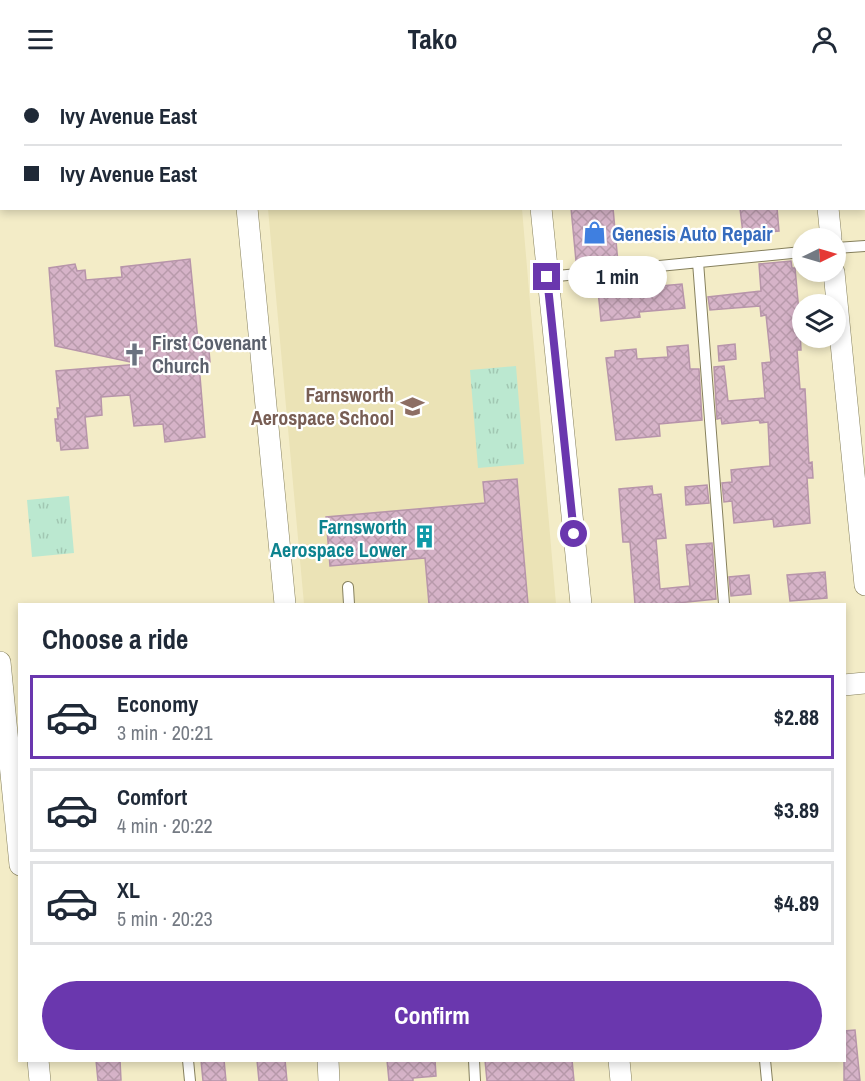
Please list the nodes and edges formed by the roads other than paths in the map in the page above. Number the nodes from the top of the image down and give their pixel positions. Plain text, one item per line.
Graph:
1 (247, 210) edge
2 (541, 210) edge
3 (828, 210) edge
4 (830, 228) edge
5 (865, 246) edge
6 (846, 247) edge
7 (792, 253) edge
8 (698, 262) junction
9 (547, 277) junction
10 (835, 282) edge
11 (865, 585) edge
12 (348, 587) dead end
13 (285, 603) edge
14 (350, 603) edge
15 (582, 603) edge
16 (724, 603) edge
17 (0, 662) edge
18 (865, 683) edge
19 (846, 685) edge
20 (9, 754) edge
21 (18, 845) edge
22 (38, 1062) edge
23 (188, 1062) edge
24 (328, 1062) edge
25 (474, 1062) edge
26 (619, 1062) edge
27 (765, 1062) edge
28 (40, 1081) edge
29 (189, 1081) edge
30 (330, 1081) edge
31 (476, 1081) edge
32 (621, 1081) edge
33 (767, 1081) edge

1 - 13 street
2 - 9 street
3 - 4 street
5 - 6 lane
7 - 8 lane
8 - 9 lane
8 - 16 lane
9 - 15 street
10 - 11 street
12 - 14 lane
17 - 20 street
18 - 19 street
20 - 21 street
22 - 28 street
23 - 29 lane
24 - 30 street
25 - 31 lane
26 - 32 street
27 - 33 lane

